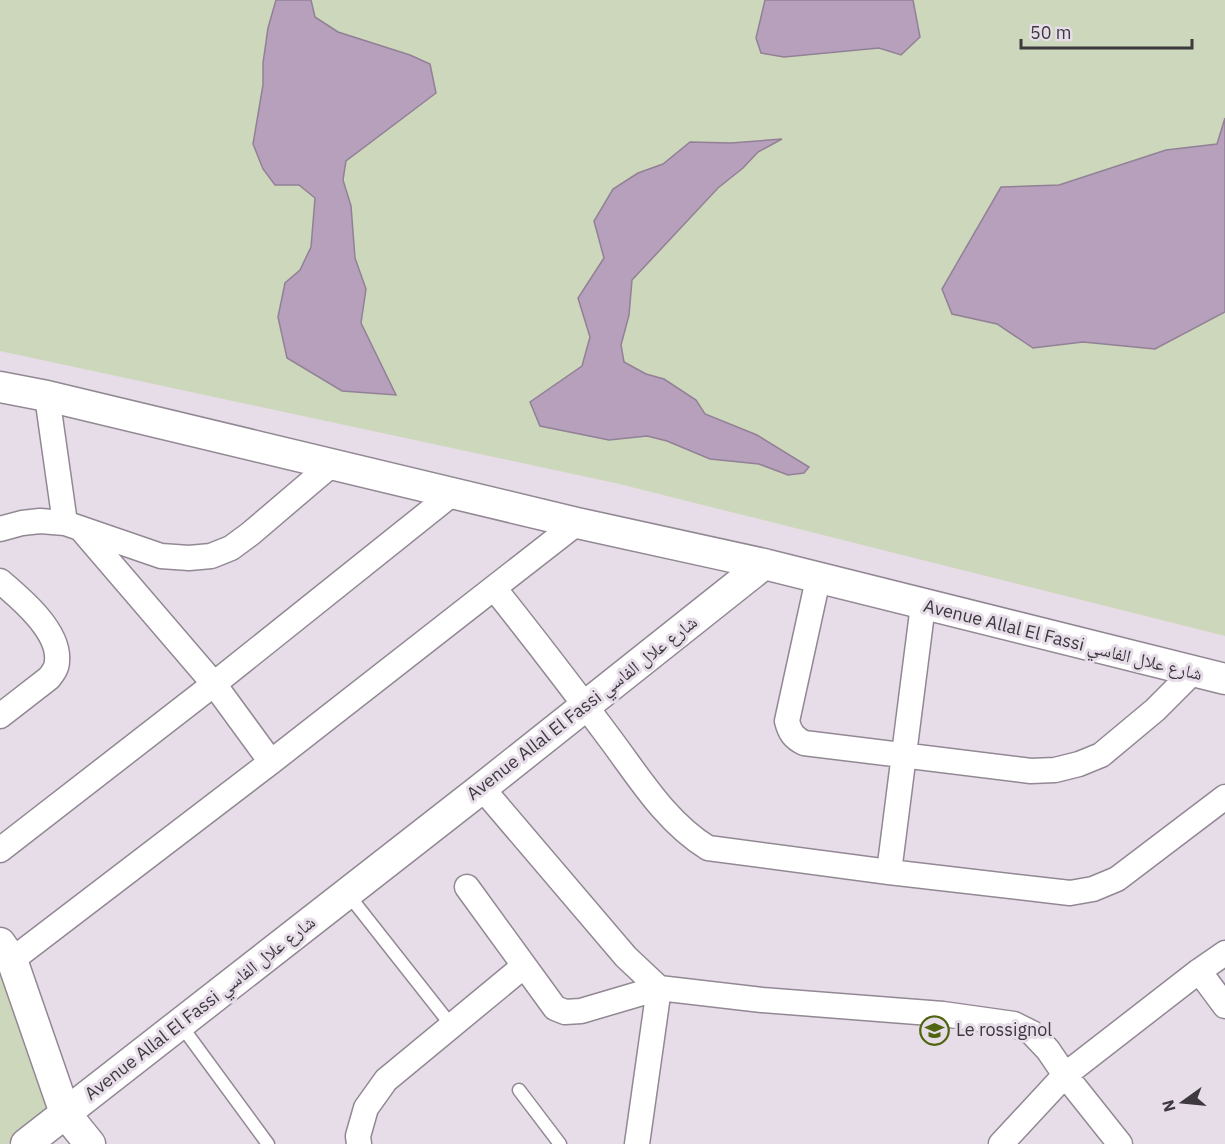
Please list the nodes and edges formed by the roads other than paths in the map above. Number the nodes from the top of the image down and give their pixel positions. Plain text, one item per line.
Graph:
1 (5, 389) edge
2 (47, 396) junction
3 (331, 465) junction
4 (453, 493) junction
5 (577, 523) junction
6 (72, 525) junction
7 (0, 530) edge
8 (764, 564) junction
9 (818, 579) junction
10 (0, 581) edge
11 (494, 588) junction
12 (923, 605) junction
13 (1193, 672) junction
14 (1225, 679) edge
15 (213, 684) junction
16 (585, 706) junction
17 (0, 716) edge
18 (904, 757) junction
19 (271, 762) junction
20 (482, 788) junction
21 (1225, 797) edge
22 (0, 850) edge
23 (889, 872) junction
24 (467, 887) dead end
25 (347, 893) junction
26 (6, 952) edge
27 (1225, 953) edge
28 (524, 966) junction
29 (1199, 971) junction
30 (659, 988) junction
31 (1225, 1006) edge
32 (179, 1023) junction
33 (451, 1025) junction
34 (1065, 1075) junction
35 (519, 1090) dead end
36 (65, 1113) junction
37 (26, 1144) edge
38 (90, 1144) edge
39 (268, 1144) edge
40 (359, 1144) edge
41 (560, 1144) edge
42 (637, 1144) edge
43 (1001, 1144) edge
44 (1120, 1144) edge

1 - 2 street
2 - 3 street
2 - 6 street
3 - 4 street
3 - 6 street
4 - 5 street
4 - 15 street
5 - 8 street
5 - 11 street
6 - 7 street
6 - 15 street
8 - 9 street, Avenue Allal El Fassi شارع علال الفاسي
8 - 16 street, Avenue Allal El Fassi شارع علال الفاسي
9 - 12 street, Avenue Allal El Fassi شارع علال الفاسي
9 - 18 street
10 - 17 street
11 - 16 street
11 - 19 street
12 - 13 street, Avenue Allal El Fassi شارع علال الفاسي
12 - 18 street
13 - 14 street, Avenue Allal El Fassi شارع علال الفاسي
13 - 18 street
15 - 19 street
15 - 22 street
16 - 20 street, Avenue Allal El Fassi شارع علال الفاسي
16 - 23 street
18 - 23 street
19 - 26 street
20 - 25 street, Avenue Allal El Fassi شارع علال الفاسي
20 - 30 street
21 - 23 street
24 - 28 street
25 - 32 street, Avenue Allal El Fassi شارع علال الفاسي
25 - 33 lane
26 - 36 street
27 - 29 street
28 - 30 street
28 - 33 street
29 - 31 street
29 - 34 street
30 - 34 street
30 - 42 street
32 - 36 street, Avenue Allal El Fassi شارع علال الفاسي
32 - 39 lane
33 - 40 street
34 - 43 street
34 - 44 street
35 - 41 lane
36 - 37 street, Avenue Allal El Fassi شارع علال الفاسي
36 - 38 street

